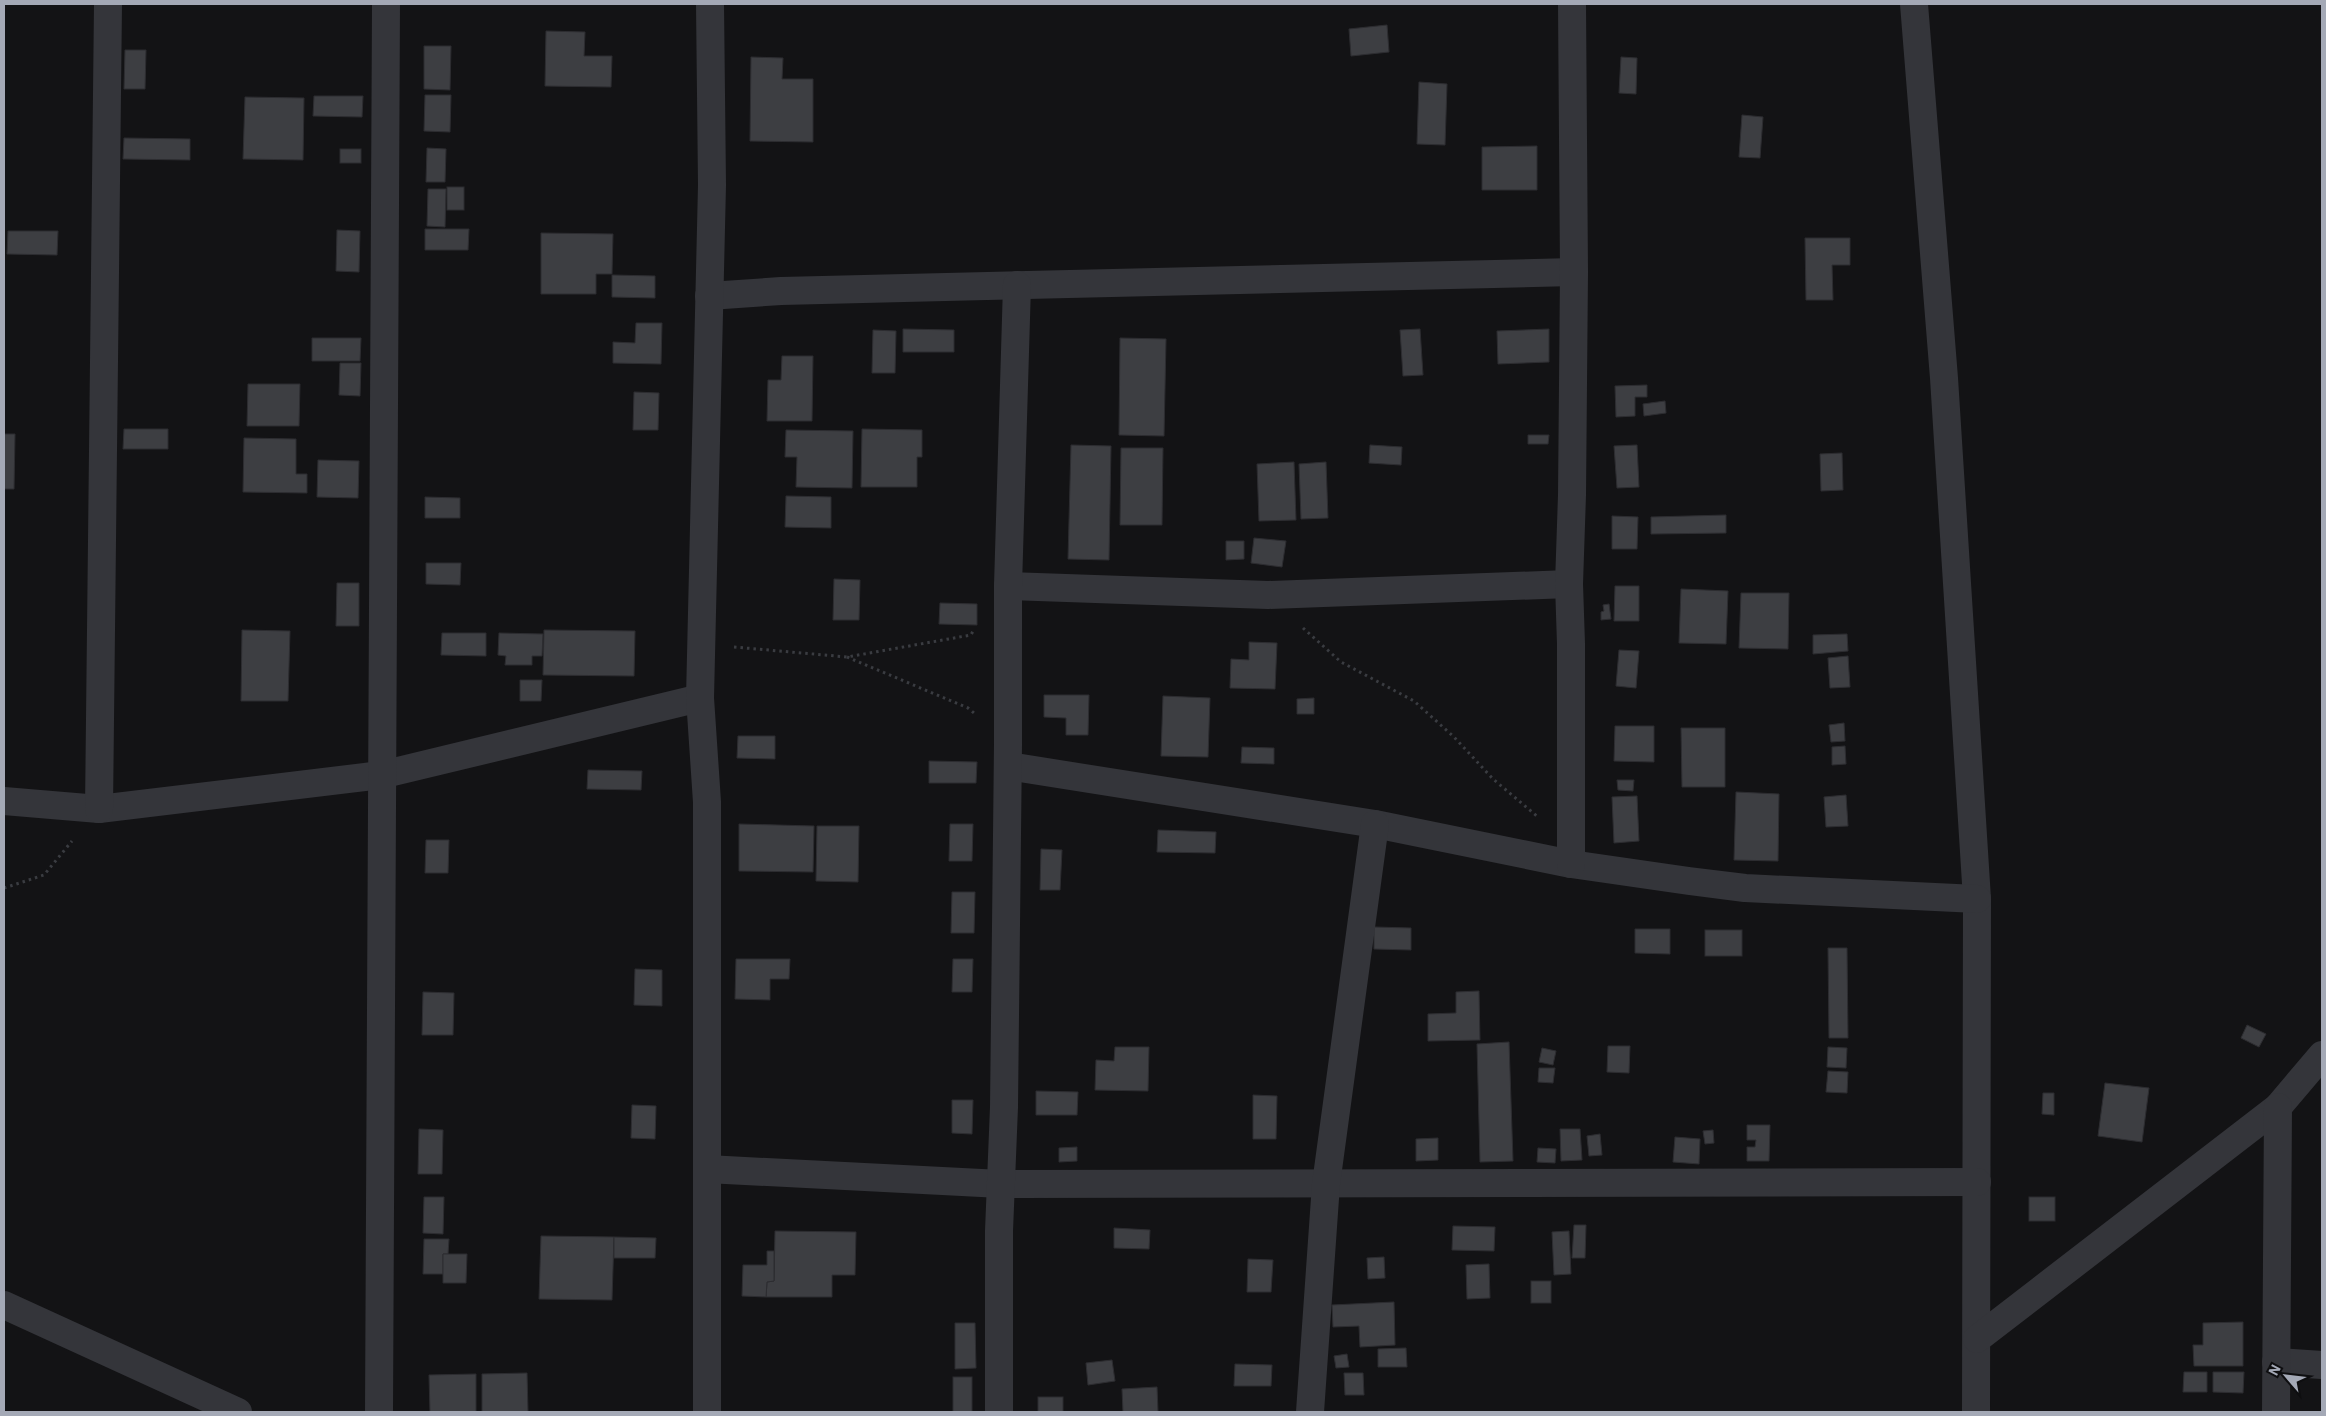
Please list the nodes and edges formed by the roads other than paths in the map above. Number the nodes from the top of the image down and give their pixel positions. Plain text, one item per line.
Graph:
1 (108, 4) edge
2 (386, 4) edge
3 (710, 4) edge
4 (1572, 4) edge
5 (1914, 4) edge
6 (1574, 272) junction
7 (1017, 285) junction
8 (709, 296) junction
9 (1569, 584) junction
10 (1008, 586) junction
11 (700, 698) junction
12 (1008, 755) junction
13 (381, 775) junction
14 (4, 801) edge
15 (98, 809) junction
16 (1375, 824) junction
17 (1571, 864) junction
18 (1977, 900) junction
19 (2322, 1055) edge
20 (2278, 1107) junction
21 (707, 1169) junction
22 (1976, 1182) junction
23 (1001, 1184) junction
24 (1326, 1184) junction
25 (4, 1306) edge
26 (1977, 1339) junction
27 (2276, 1362) junction
28 (2322, 1365) edge
29 (238, 1412) edge
30 (378, 1412) edge
31 (707, 1412) edge
32 (999, 1412) edge
33 (1310, 1412) edge
34 (1976, 1412) edge
35 (2276, 1412) edge

1 - 15 street
2 - 13 street
3 - 8 street
4 - 6 street
5 - 18 street
6 - 7 street
6 - 9 street
7 - 8 street
7 - 10 street
8 - 11 street
9 - 10 street
9 - 17 street
10 - 12 street
11 - 13 street
11 - 21 street
12 - 16 street
12 - 23 street
13 - 15 street
13 - 30 street
14 - 15 street
16 - 17 street
16 - 24 street
17 - 18 street
18 - 22 street
19 - 20 street
20 - 26 street
20 - 27 street
21 - 23 street
21 - 31 street
22 - 24 street
22 - 26 street
23 - 24 street
23 - 32 street
24 - 33 street
25 - 29 street
26 - 34 street
27 - 28 street
27 - 35 street

